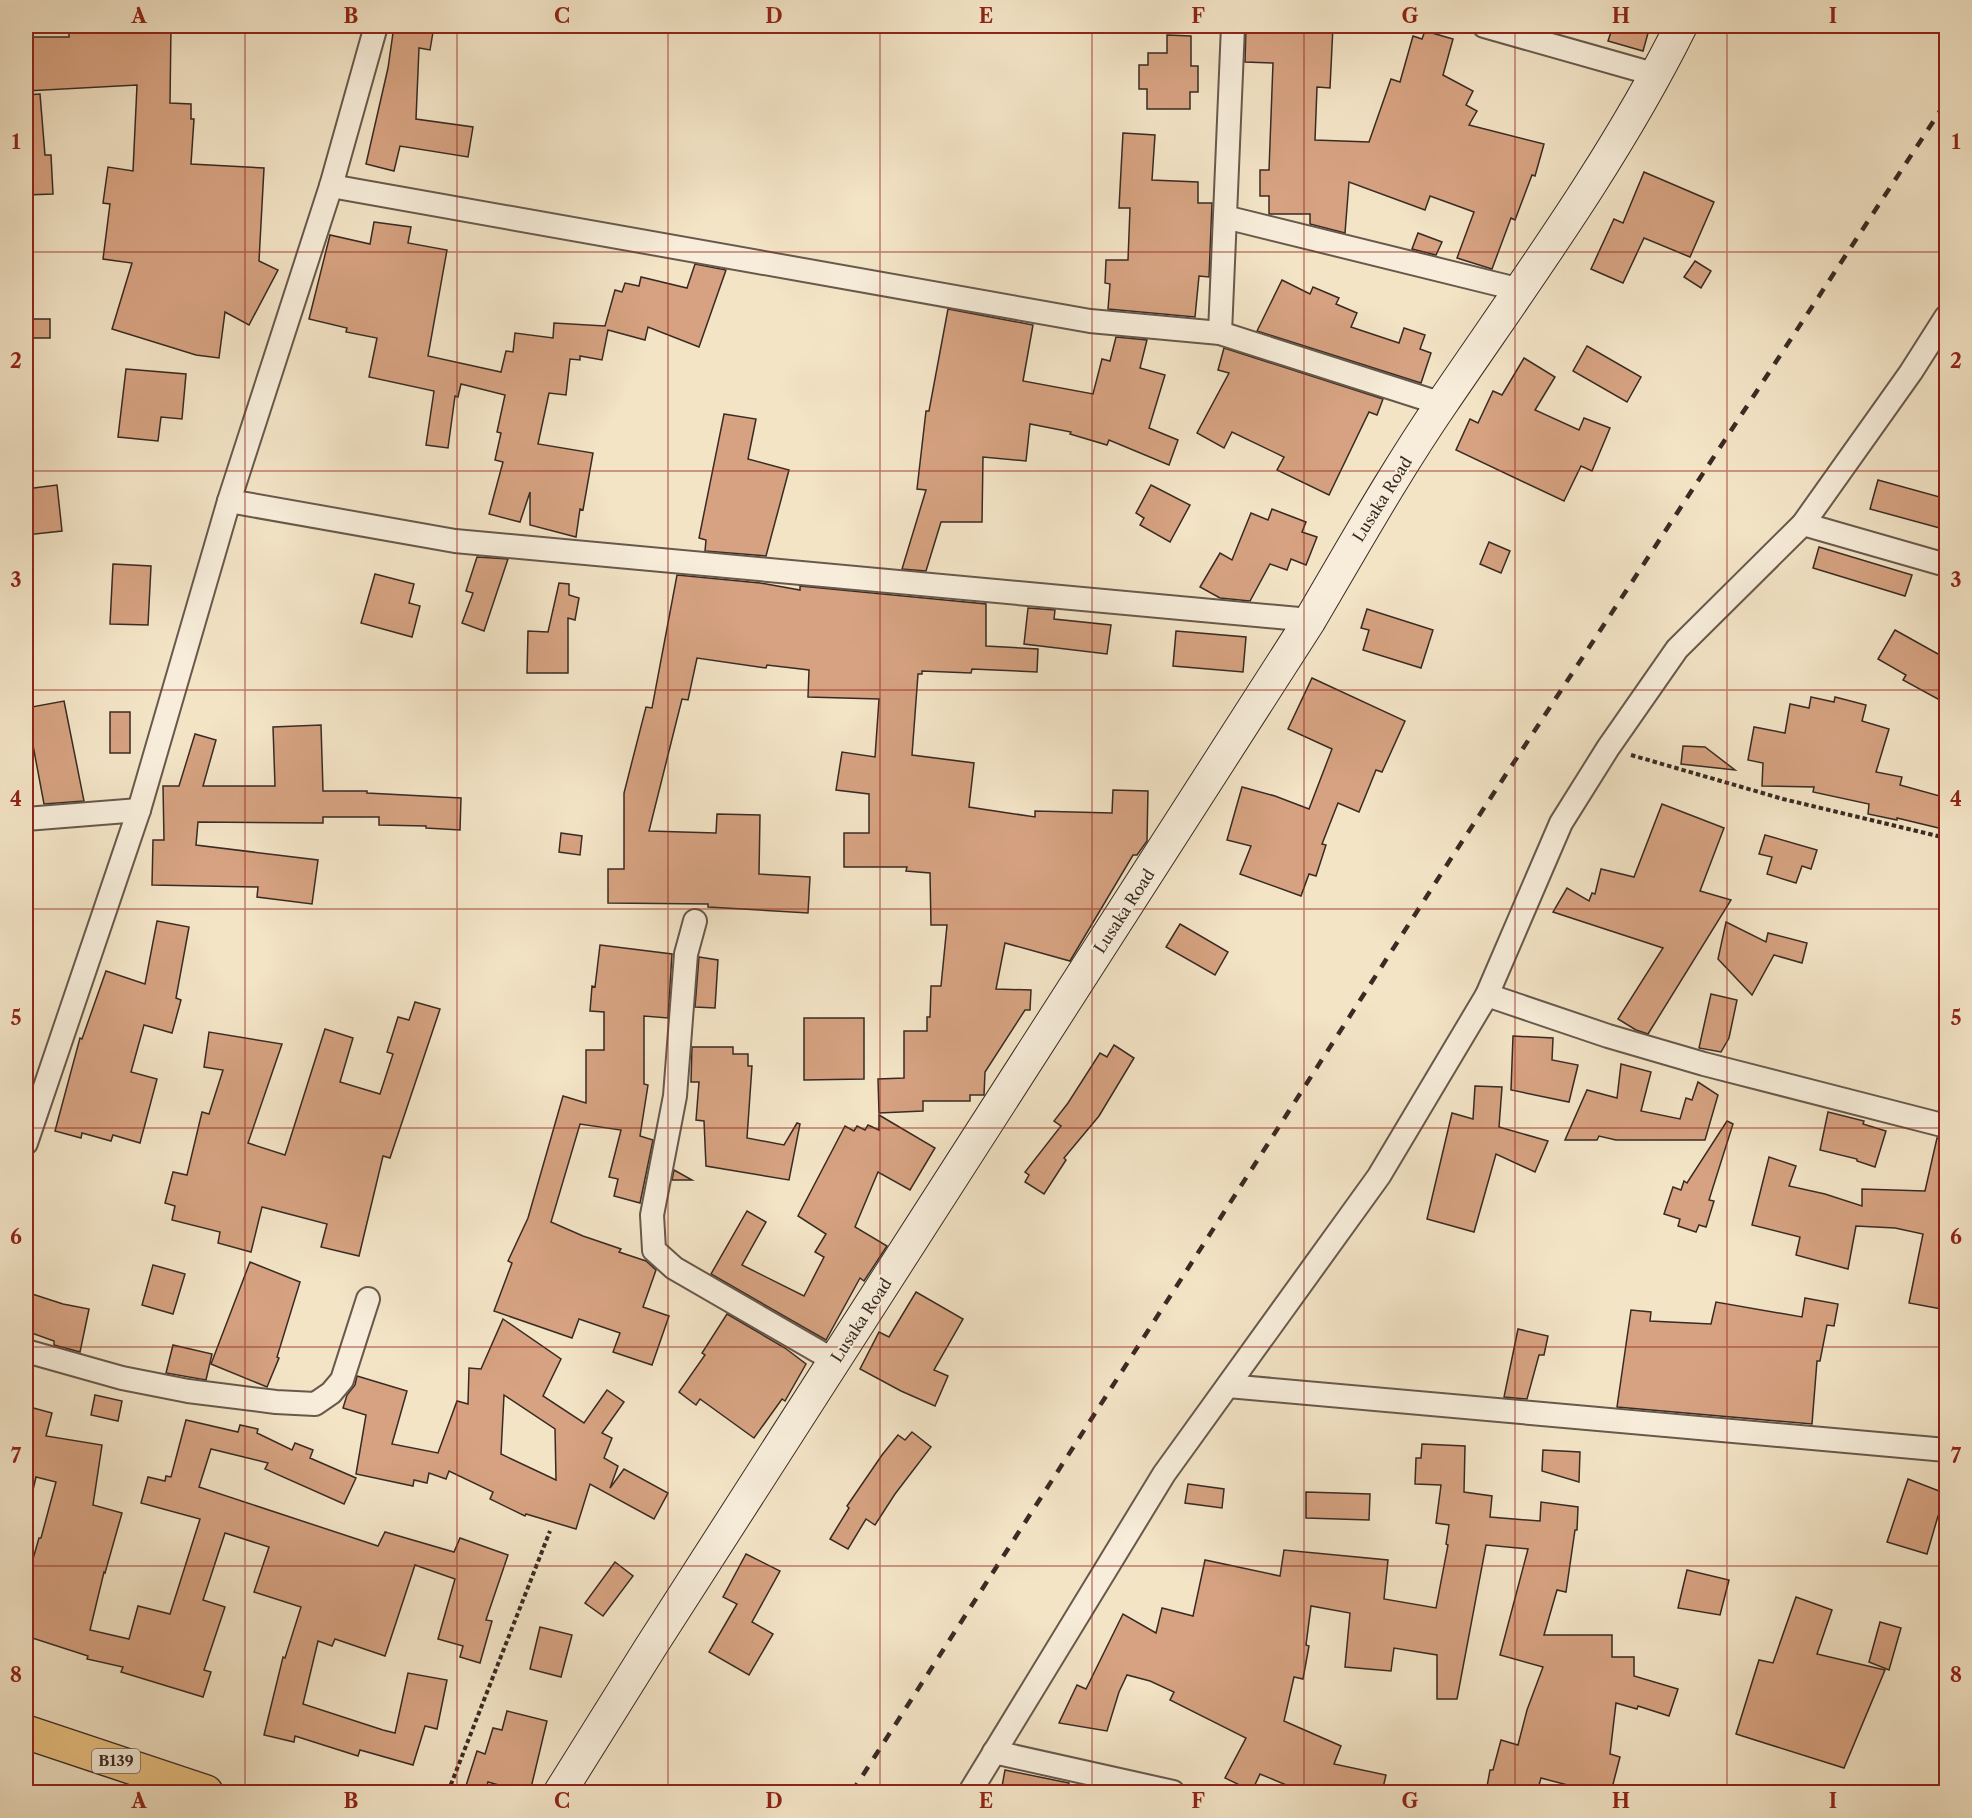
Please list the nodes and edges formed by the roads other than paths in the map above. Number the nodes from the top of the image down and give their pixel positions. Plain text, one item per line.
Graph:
1 (376, 26) edge
2 (1233, 26) edge
3 (1484, 26) edge
4 (1681, 26) edge
5 (1657, 75) junction
6 (331, 186) junction
7 (1225, 217) junction
8 (1521, 290) junction
9 (1947, 317) edge
10 (1220, 333) junction
11 (1442, 404) junction
12 (229, 501) junction
13 (1803, 524) junction
14 (1947, 565) edge
15 (1310, 620) junction
16 (139, 810) junction
17 (26, 819) edge
18 (695, 921) dead end
19 (1487, 995) junction
20 (1947, 1126) edge
21 (26, 1143) edge
22 (368, 1299) dead end
23 (26, 1351) edge
24 (835, 1361) junction
25 (1228, 1386) junction
26 (1947, 1450) edge
27 (26, 1732) edge
28 (993, 1752) junction
29 (206, 1792) edge
30 (560, 1792) edge
31 (970, 1792) edge
32 (1173, 1792) edge

1 - 6 street
2 - 7 street
3 - 5 street
4 - 5 street, Lusaka Road
5 - 8 street, Lusaka Road
6 - 10 street
6 - 12 street
7 - 8 street
7 - 10 street
8 - 11 street, Lusaka Road
9 - 13 street
10 - 11 street
11 - 15 street, Lusaka Road
12 - 15 street
12 - 16 street
13 - 14 street
13 - 19 street
15 - 24 street, Lusaka Road
16 - 17 street
16 - 21 street
18 - 24 street
19 - 20 street
19 - 25 street
22 - 23 street
24 - 30 street, Lusaka Road
25 - 26 street
25 - 28 street
27 - 29 main road, B139
28 - 31 street
28 - 32 street

